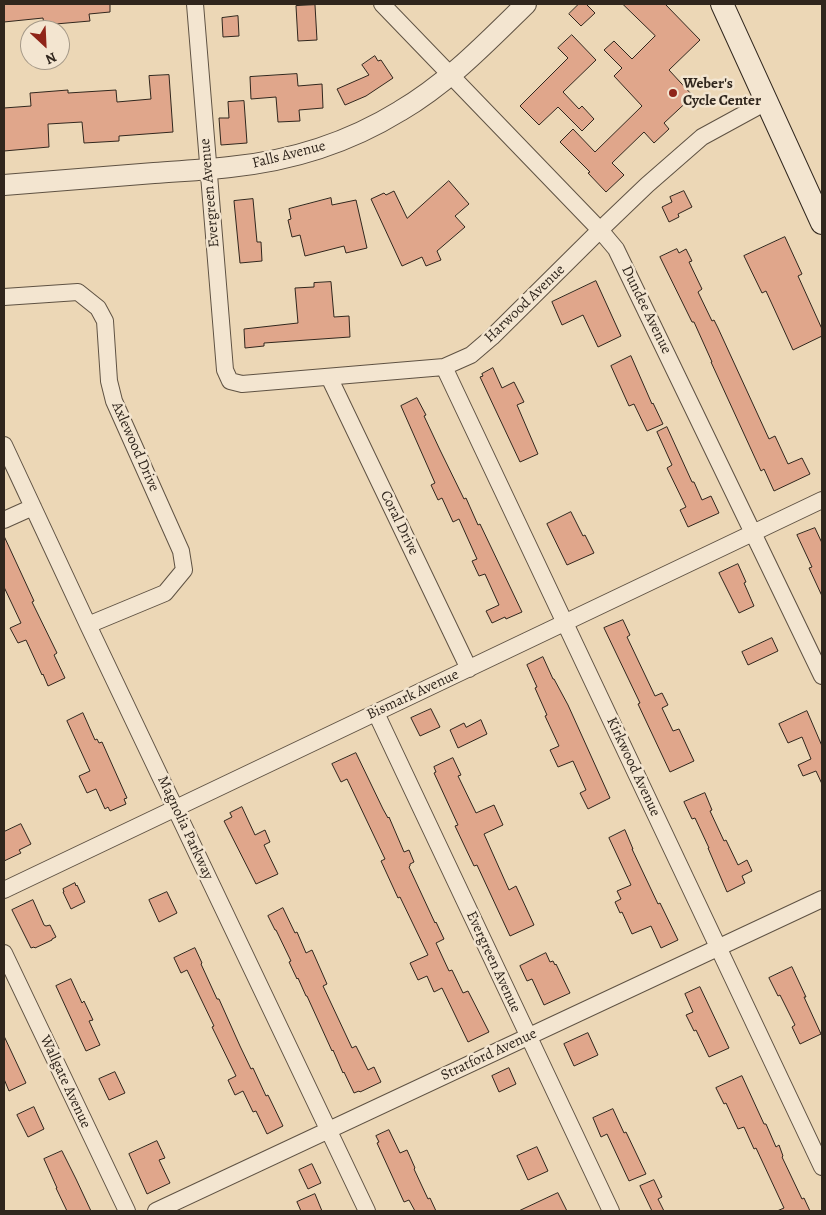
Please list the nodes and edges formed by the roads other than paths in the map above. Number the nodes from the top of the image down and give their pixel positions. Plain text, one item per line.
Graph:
1 (195, 4) edge
2 (382, 4) edge
3 (526, 4) edge
4 (722, 4) edge
5 (451, 75) junction
6 (768, 101) junction
7 (208, 169) junction
8 (4, 185) edge
9 (822, 223) edge
10 (600, 230) junction
11 (4, 297) edge
12 (444, 367) junction
13 (329, 377) junction
14 (230, 381) joint
15 (4, 445) edge
16 (822, 500) edge
17 (33, 507) junction
18 (4, 520) edge
19 (753, 533) junction
20 (565, 623) junction
21 (88, 625) junction
22 (469, 669) junction
23 (822, 676) edge
24 (376, 713) junction
25 (176, 808) junction
26 (4, 890) edge
27 (822, 899) edge
28 (718, 948) junction
29 (4, 953) edge
30 (528, 1037) junction
31 (329, 1130) junction
32 (822, 1167) edge
33 (127, 1211) edge
34 (156, 1211) edge
35 (368, 1211) edge
36 (611, 1211) edge

1 - 7 street, Evergreen Avenue
2 - 5 street, Dundee Avenue
3 - 5 street, Falls Avenue
4 - 6 main road
5 - 7 street, Falls Avenue
5 - 10 street, Dundee Avenue
6 - 9 main road
6 - 10 street, Harwood Avenue
7 - 8 street, Falls Avenue
7 - 14 street, Evergreen Avenue
10 - 12 street, Harwood Avenue
10 - 19 street, Dundee Avenue
11 - 21 street, Axlewood Drive
12 - 13 street, Harwood Avenue
12 - 20 street, Kirkwood Avenue
13 - 14 street, Harwood Avenue
13 - 22 street, Coral Drive
15 - 17 street, Magnolia Parkway
16 - 19 street, Bismark Avenue
17 - 18 street
17 - 21 street, Magnolia Parkway
19 - 20 street, Bismark Avenue
19 - 23 street, Dundee Avenue
20 - 22 street, Bismark Avenue
20 - 28 street, Kirkwood Avenue
21 - 25 street, Magnolia Parkway
22 - 24 street, Bismark Avenue
24 - 25 street, Bismark Avenue
24 - 30 street, Evergreen Avenue
25 - 26 street, Bismark Avenue
25 - 31 street, Magnolia Parkway
27 - 28 street, Stratford Avenue
28 - 30 street, Stratford Avenue
28 - 32 street, Kirkwood Avenue
29 - 33 street, Wallgate Avenue
30 - 31 street, Stratford Avenue
30 - 36 street, Evergreen Avenue
31 - 34 street, Stratford Avenue
31 - 35 street, Magnolia Parkway

